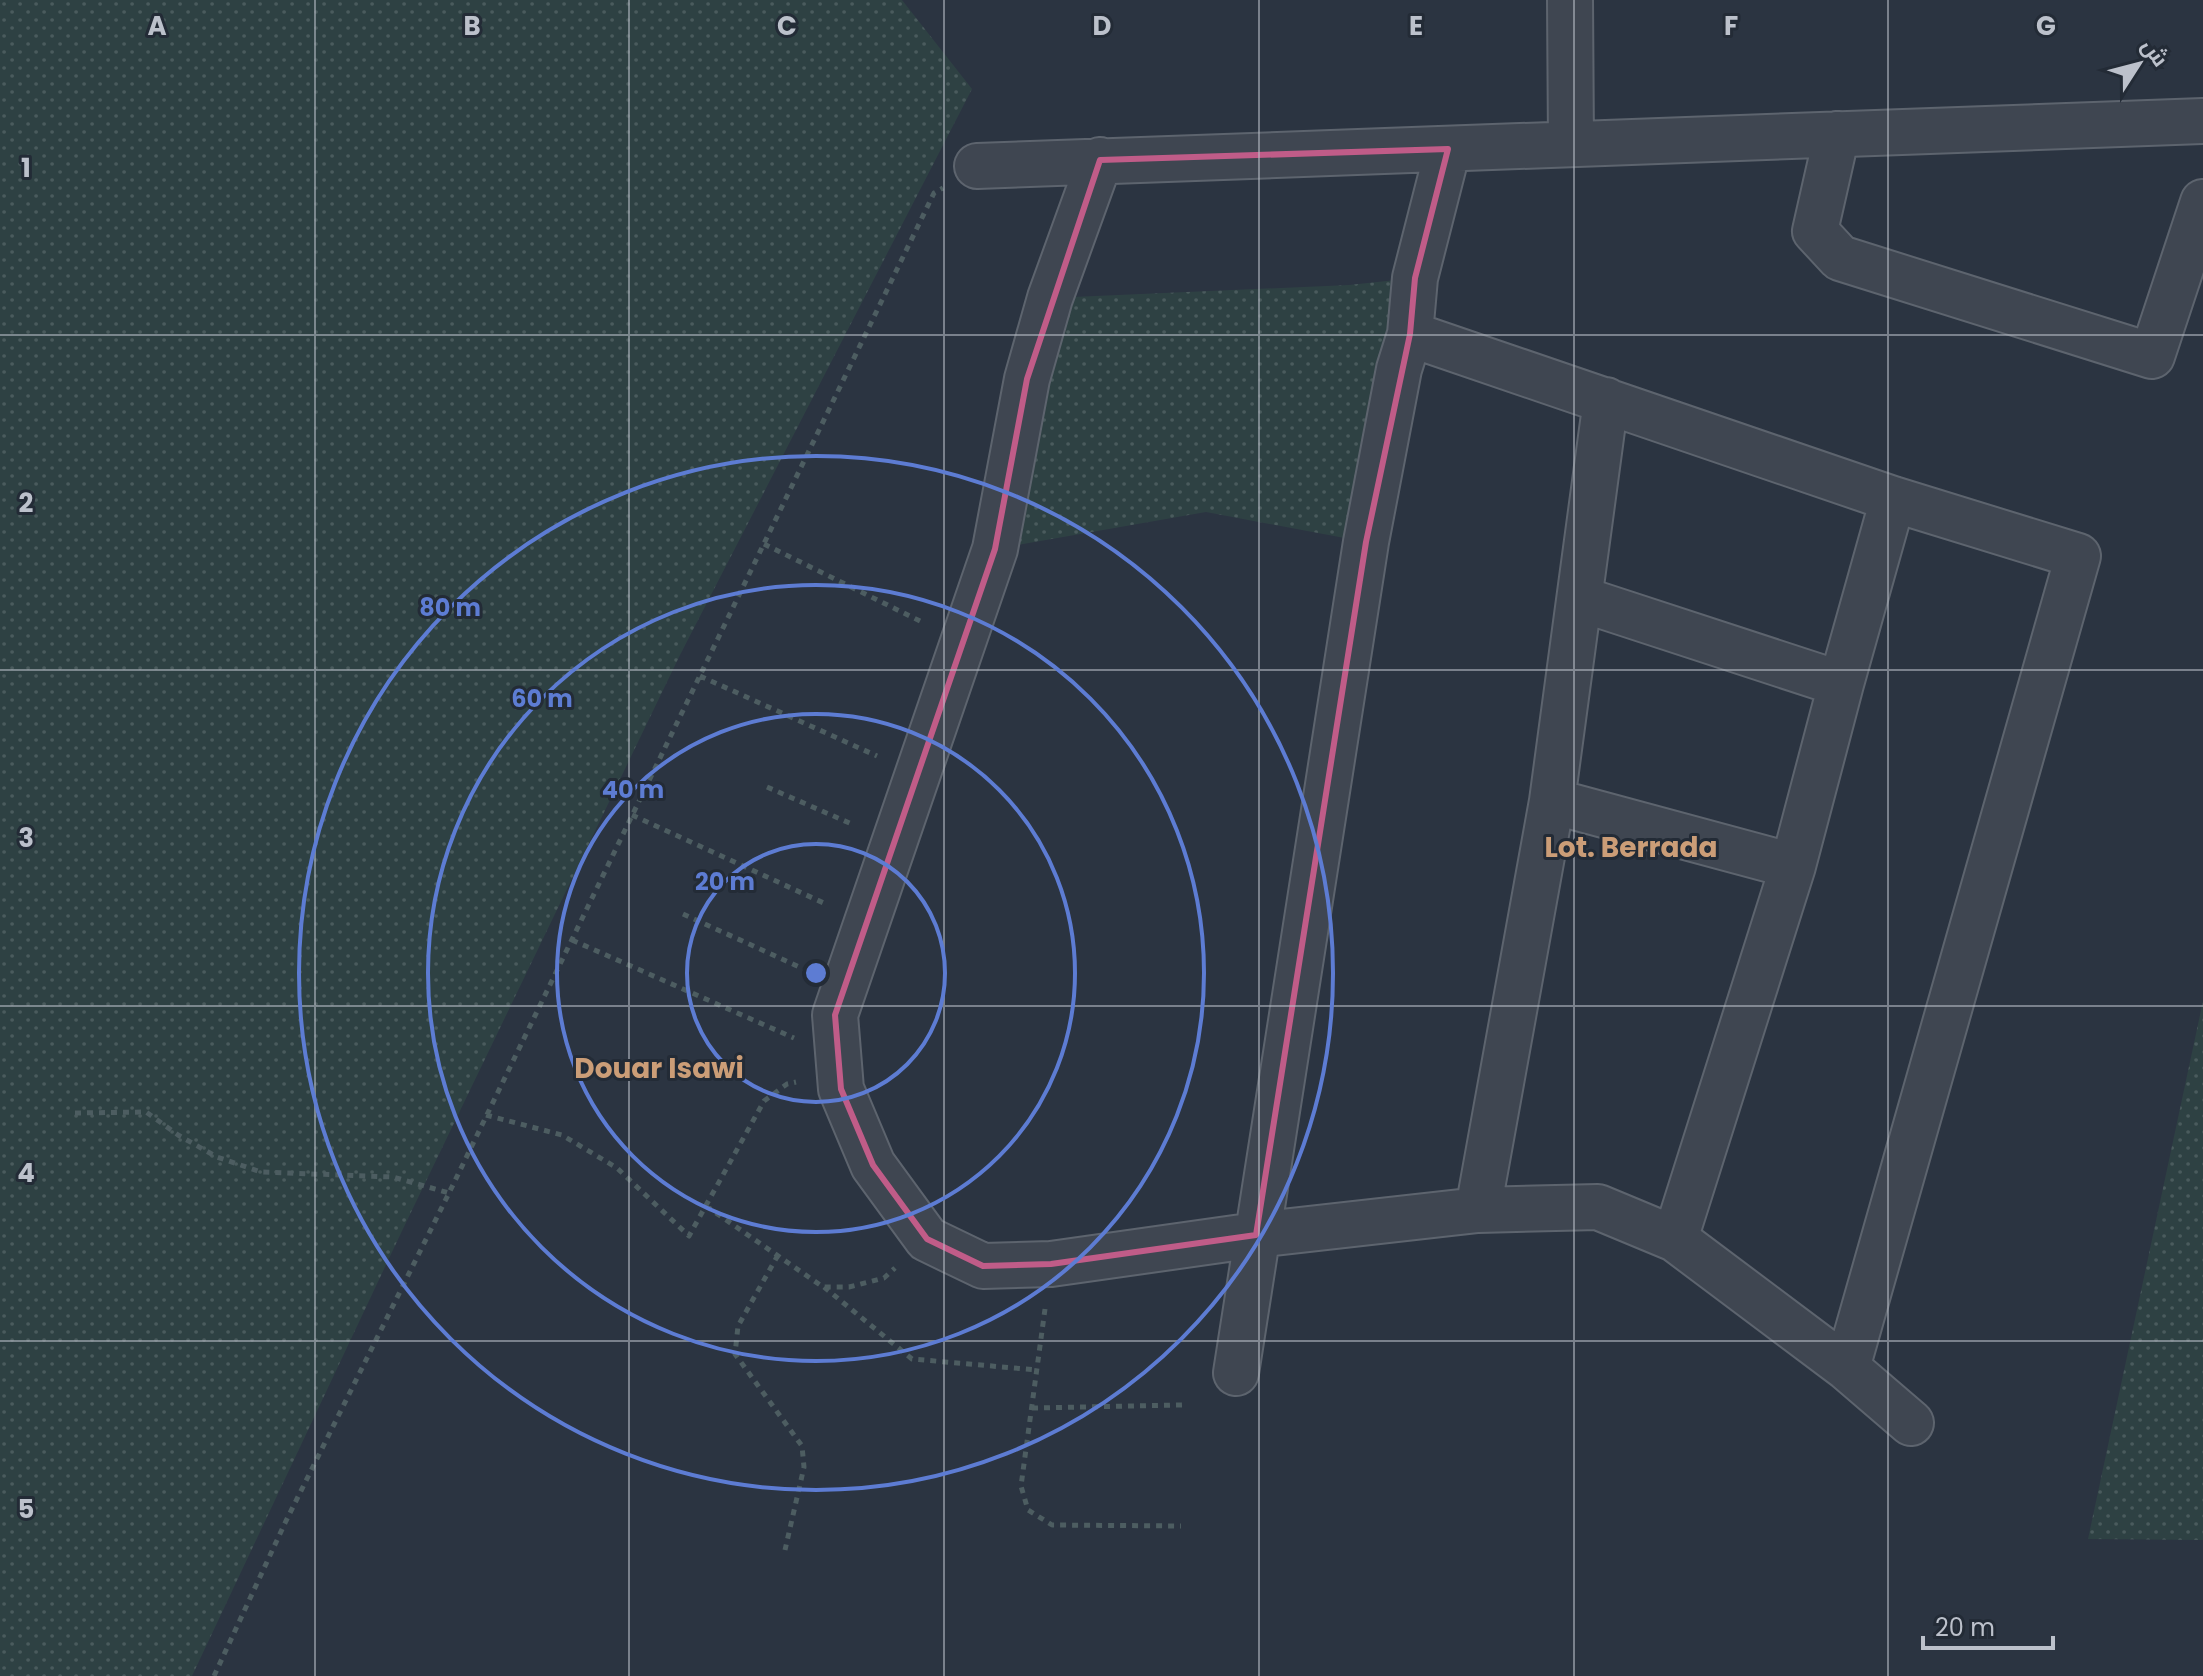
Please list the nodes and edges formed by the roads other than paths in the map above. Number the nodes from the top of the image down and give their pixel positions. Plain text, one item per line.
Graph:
1 (1570, 0) edge
2 (2203, 121) edge
3 (1837, 134) junction
4 (1571, 144) junction
5 (1448, 149) junction
6 (1100, 160) junction
7 (977, 166) dead end
8 (2203, 202) edge
9 (1410, 334) junction
10 (1606, 400) junction
11 (1893, 499) junction
12 (1581, 599) junction
13 (1841, 684) junction
14 (1552, 801) junction
15 (1793, 866) junction
16 (1478, 1210) junction
17 (1256, 1235) junction
18 (1675, 1239) junction
19 (1847, 1368) junction
20 (1236, 1373) dead end
21 (1911, 1423) dead end

1 - 4 street
2 - 3 street
3 - 4 street
3 - 8 street
4 - 5 street
5 - 6 street
5 - 9 street
6 - 7 street
6 - 17 street
9 - 10 street
9 - 17 street
10 - 11 street
10 - 12 street
11 - 13 street
11 - 19 street
12 - 13 street
12 - 14 street
13 - 15 street
14 - 15 street
14 - 16 street
15 - 18 street
16 - 17 street
16 - 18 street
17 - 20 street
18 - 19 street
19 - 21 street

